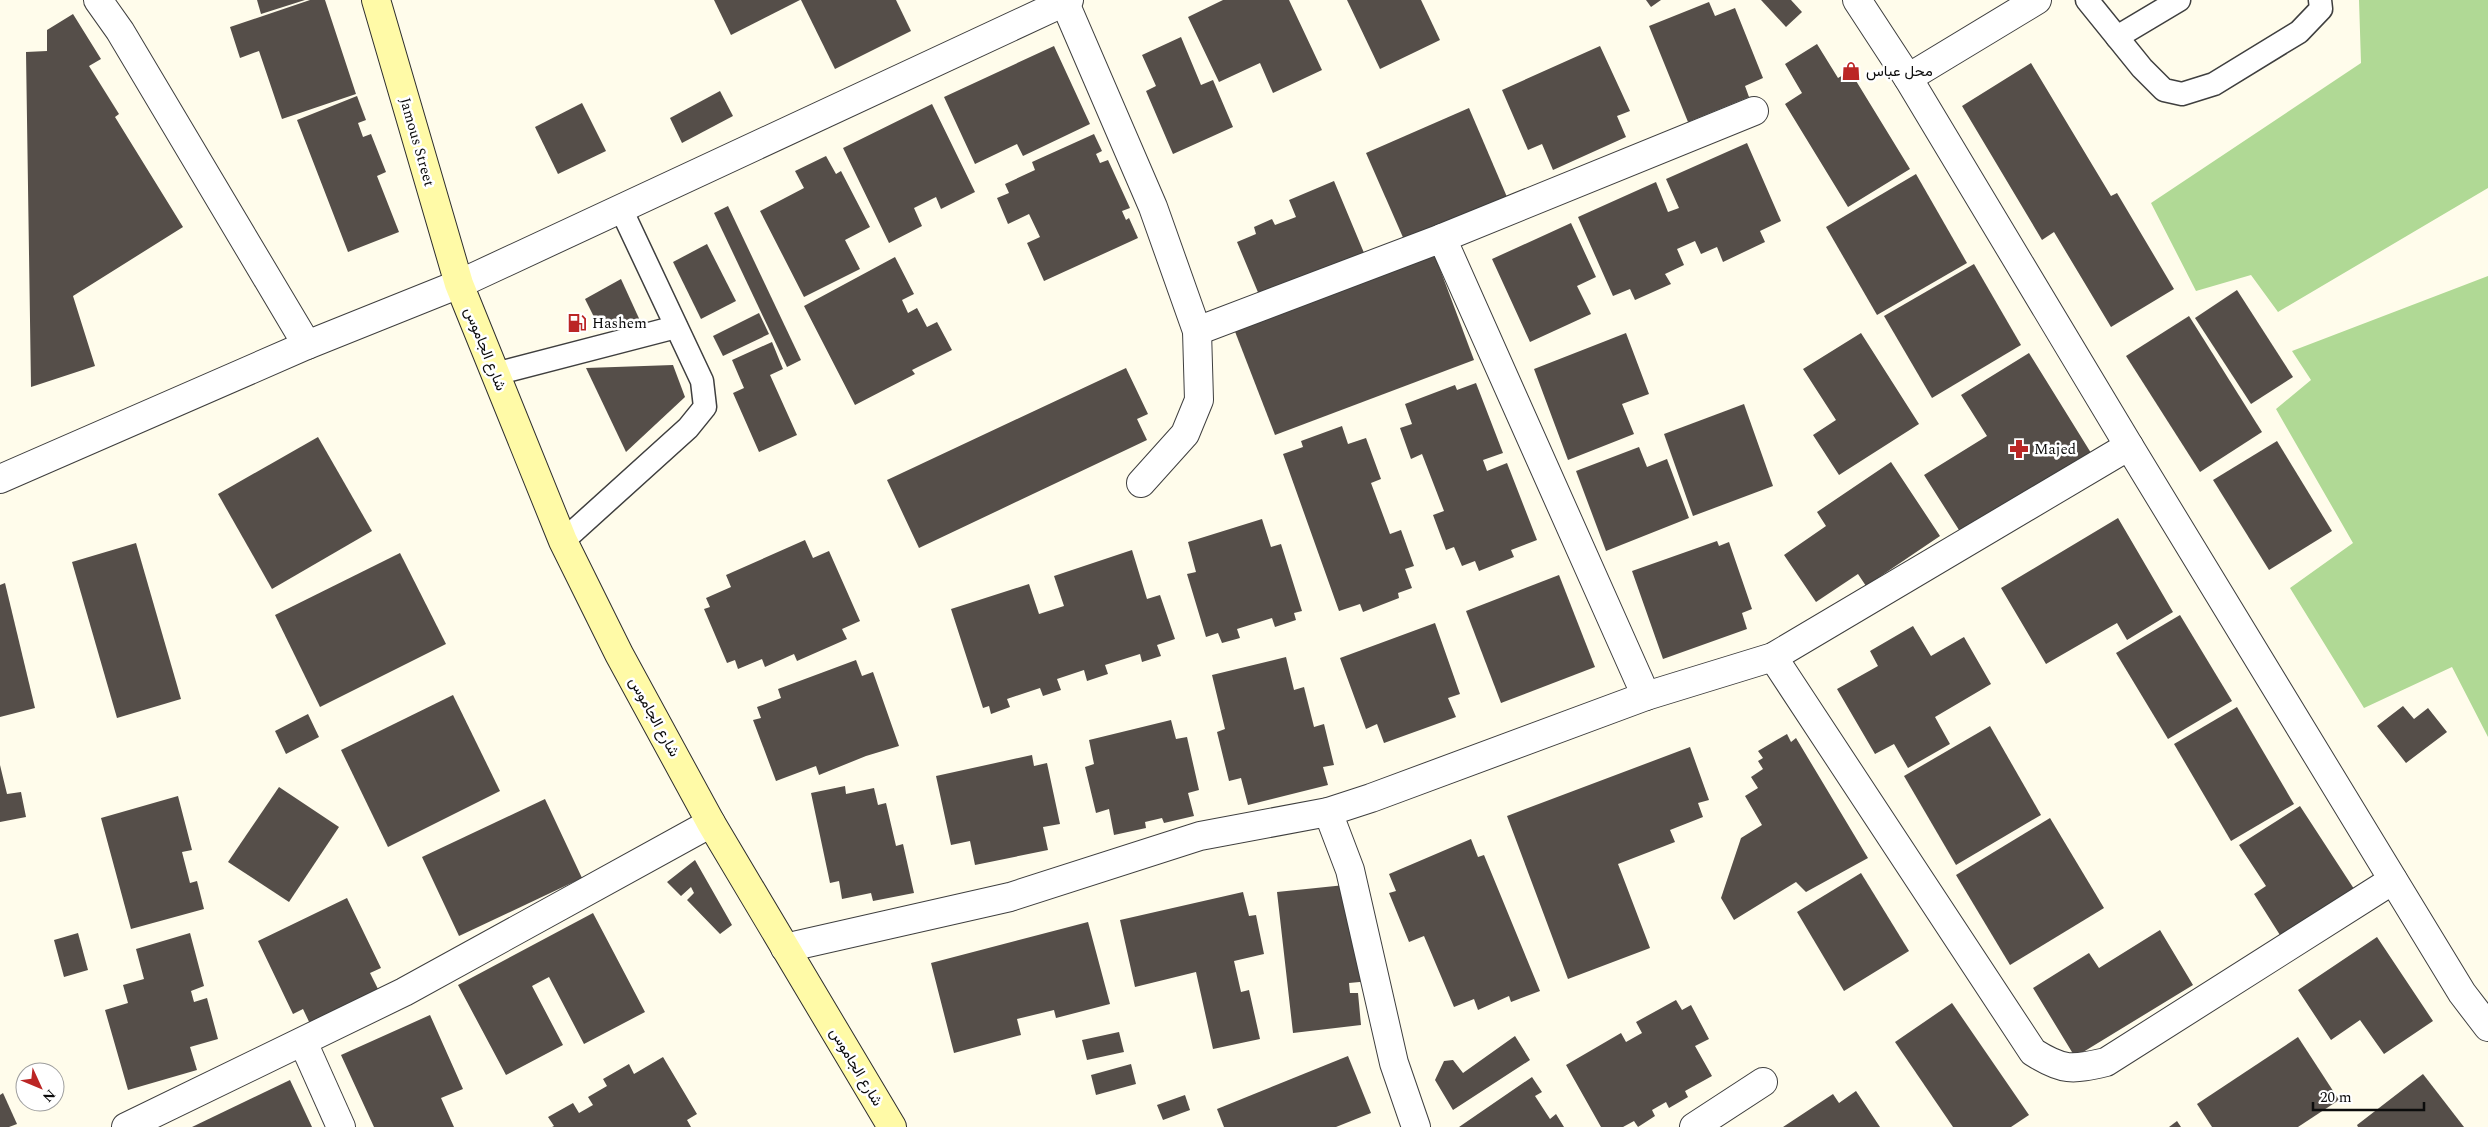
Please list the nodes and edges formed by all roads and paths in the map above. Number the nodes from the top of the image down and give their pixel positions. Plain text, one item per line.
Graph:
1 (98, 0) edge
2 (376, 0) edge
3 (1857, 0) edge
4 (2037, 0) edge
5 (2087, 0) edge
6 (2178, 0) edge
7 (2320, 0) edge
8 (1067, 2) edge
9 (2117, 37) junction
10 (1908, 78) junction
11 (1754, 111) dead end
12 (621, 209) junction
13 (1442, 238) junction
14 (459, 284) junction
15 (676, 327) junction
16 (1197, 331) junction
17 (307, 345) junction
18 (495, 374) junction
19 (2129, 446) junction
20 (0, 479) edge
21 (1141, 482) dead end
22 (563, 541) junction
23 (1773, 657) junction
24 (1646, 696) junction
25 (1328, 812) junction
26 (711, 823) junction
27 (2393, 880) junction
28 (785, 948) junction
29 (2488, 1027) edge
30 (303, 1042) junction
31 (1763, 1082) dead end
32 (126, 1127) edge
33 (341, 1127) edge
34 (892, 1127) edge
35 (1416, 1127) edge
36 (1694, 1127) edge

1 - 17 street
2 - 14 street, Jamous Street
3 - 10 street
4 - 10 street
5 - 9 lane
6 - 9 lane
7 - 9 lane
8 - 12 street
8 - 16 street
10 - 19 street
11 - 13 street
12 - 14 street
12 - 15 lane
13 - 16 street
13 - 24 street
14 - 17 street
14 - 18 street, شارع الجاموس
15 - 18 lane
15 - 22 lane
16 - 21 street
17 - 20 street
18 - 22 street, شارع الجاموس
19 - 23 street
19 - 27 street
22 - 26 street, شارع الجاموس
23 - 24 street
23 - 27 street
24 - 25 street
25 - 28 street
25 - 35 street
26 - 28 street, شارع الجاموس
26 - 30 street
27 - 29 street
28 - 34 street, شارع الجاموس
30 - 32 street
30 - 33 street
31 - 36 street

